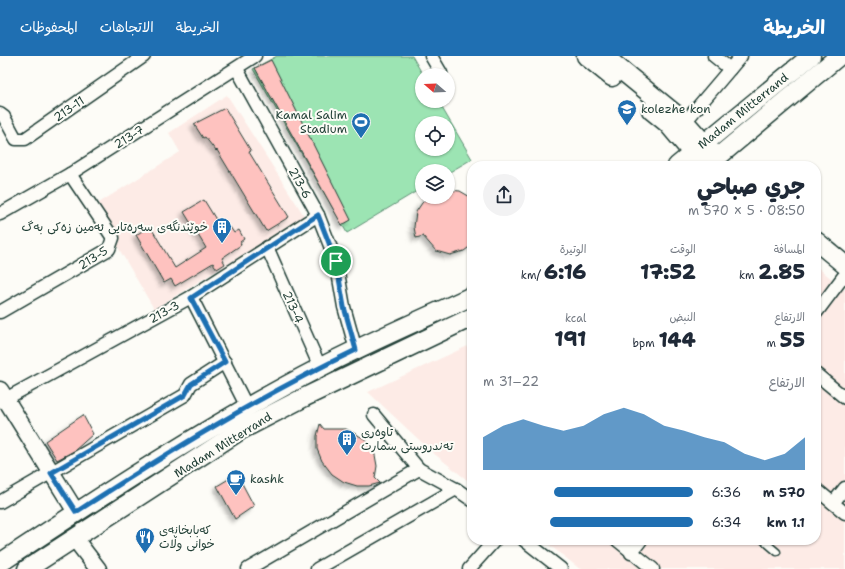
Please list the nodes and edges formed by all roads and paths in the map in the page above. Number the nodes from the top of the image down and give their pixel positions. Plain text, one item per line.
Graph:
1 (144, 56) edge
2 (254, 56) edge
3 (430, 56) edge
4 (586, 56) edge
5 (604, 56) edge
6 (714, 56) edge
7 (742, 56) edge
8 (811, 56) edge
9 (839, 56) edge
10 (438, 68) edge
11 (237, 69) junction
12 (730, 70) junction
13 (0, 114) edge
14 (685, 122) junction
15 (709, 158) edge
16 (697, 161) edge
17 (70, 174) junction
18 (0, 214) edge
19 (318, 215) junction
20 (267, 247) junction
21 (821, 247) edge
22 (821, 259) edge
23 (844, 273) edge
24 (191, 298) junction
25 (467, 298) edge
26 (821, 306) edge
27 (0, 312) edge
28 (467, 319) edge
29 (356, 350) junction
30 (225, 362) junction
31 (320, 367) junction
32 (821, 378) edge
33 (2, 397) edge
34 (845, 398) edge
35 (247, 407) junction
36 (374, 414) dead end
37 (419, 469) junction
38 (51, 473) junction
39 (845, 488) edge
40 (456, 489) junction
41 (821, 493) edge
42 (467, 497) edge
43 (0, 502) edge
44 (833, 503) junction
45 (76, 512) junction
46 (845, 513) edge
47 (75, 539) junction
48 (491, 545) edge
49 (530, 545) edge
50 (622, 545) edge
51 (637, 545) edge
52 (769, 545) edge
53 (777, 552) dead end
54 (631, 553) junction
55 (0, 563) edge
56 (27, 569) edge
57 (98, 569) edge
58 (248, 569) edge
59 (317, 569) edge
60 (469, 569) edge
61 (561, 569) edge
62 (652, 569) edge

1 - 13 street, 213-11
2 - 11 street, 213-7
3 - 10 street
4 - 15 main road
5 - 14 main road
6 - 12 street
7 - 12 street
8 - 15 main road, Madam Mitterrand
9 - 15 main road, Madam Mitterrand
11 - 17 street, 213-7
11 - 19 street, 213-6
12 - 14 street
14 - 15 main road
15 - 16 main road, Madam Mitterrand
17 - 18 street, 213-7
17 - 27 street, 213-5
19 - 20 street, 213-3
19 - 29 street, 213-6
20 - 24 street, 213-3
20 - 31 street, 213-4
21 - 23 main road
22 - 23 main road
23 - 26 street
24 - 30 street
24 - 33 street, 213-3
25 - 29 main road, Madam Mitterrand
28 - 47 main road, Madam Mitterrand
29 - 31 main road, Madam Mitterrand
30 - 35 street
30 - 38 street
31 - 35 main road, Madam Mitterrand
32 - 34 street
33 - 38 street
35 - 45 main road, Madam Mitterrand
36 - 37 street
37 - 40 street
37 - 58 street
38 - 43 street
38 - 45 street
39 - 44 street
40 - 42 street
40 - 59 street
41 - 44 street
44 - 46 street
45 - 55 main road, Madam Mitterrand
47 - 56 main road, Madam Mitterrand
47 - 57 street
48 - 60 street
49 - 61 street
50 - 54 street
51 - 54 street
52 - 53 lane
54 - 62 street

